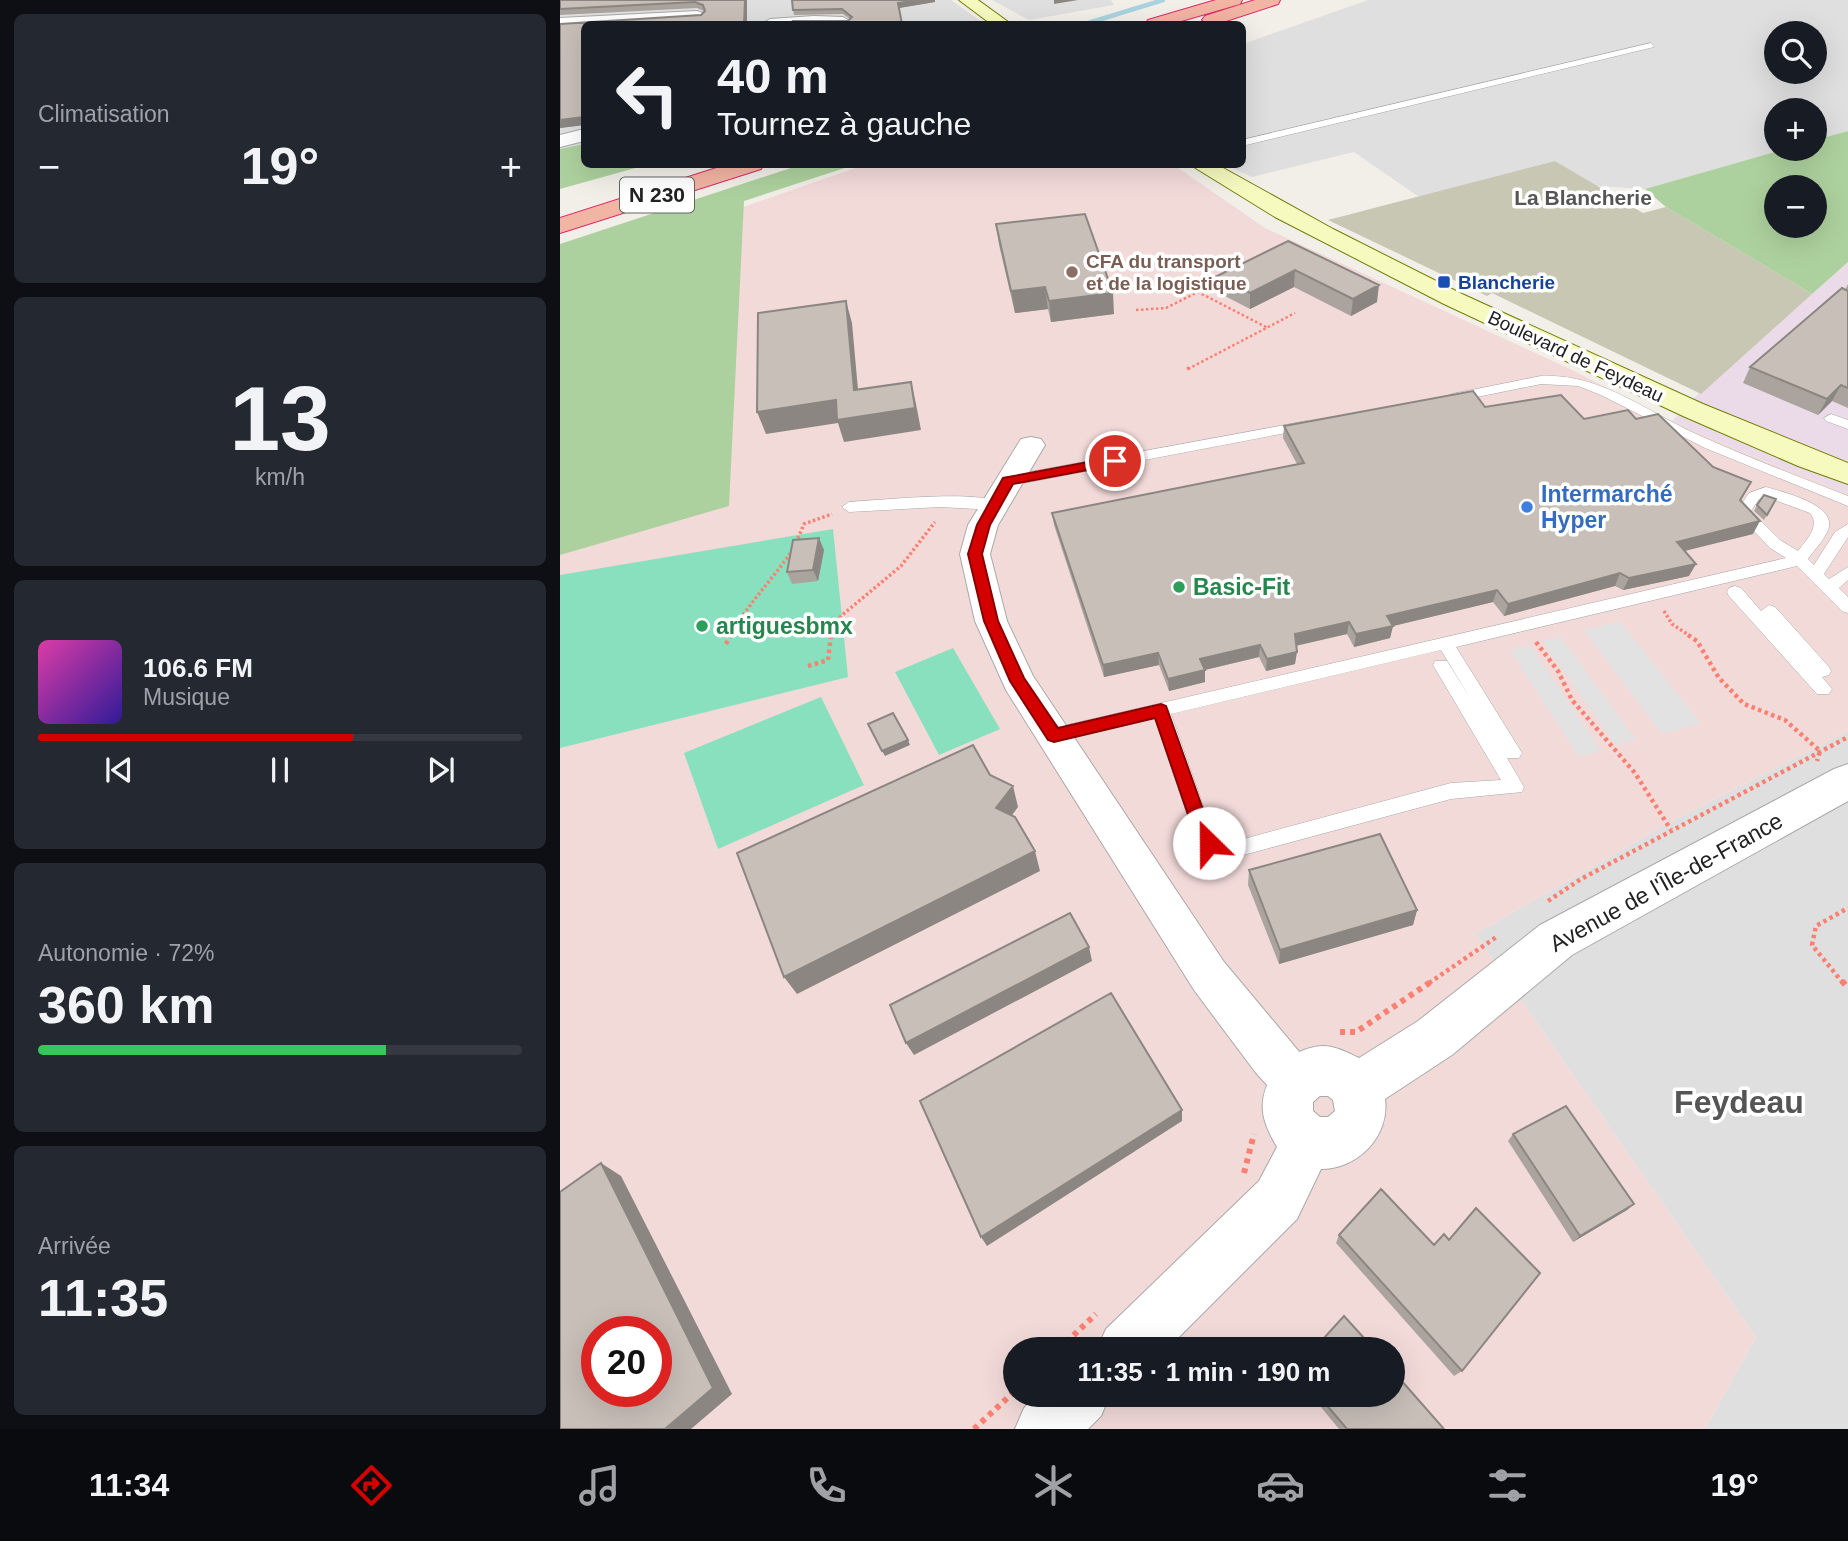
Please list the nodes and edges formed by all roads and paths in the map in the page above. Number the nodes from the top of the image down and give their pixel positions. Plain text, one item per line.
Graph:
1 (967, 0) edge
2 (1234, 0) edge
3 (1272, 0) edge
4 (631, 3) edge
5 (696, 16) edge
6 (770, 19) edge
7 (590, 21) joint
8 (814, 21) edge
9 (998, 21) edge
10 (1164, 21) edge
11 (1205, 21) edge
12 (581, 22) edge
13 (560, 23) edge
14 (581, 26) edge
15 (560, 38) edge
16 (1651, 45) dead end
17 (581, 136) edge
18 (560, 141) edge
19 (1246, 143) edge
20 (679, 168) edge
21 (689, 168) edge
22 (741, 168) edge
23 (1207, 168) edge
24 (629, 181) dead end
25 (560, 208) edge
26 (560, 227) edge
27 (1136, 310) dead end
28 (1295, 313) dead end
29 (1268, 328) junction
30 (1187, 369) dead end
31 (1438, 401) edge
32 (1831, 418) edge
33 (1317, 423) edge
34 (1848, 425) edge
35 (1031, 445) dead end
36 (1848, 474) edge
37 (1001, 493) junction
38 (941, 501) junction
39 (1848, 502) edge
40 (849, 507) joint
41 (1815, 510) junction
42 (1848, 523) edge
43 (1848, 529) edge
44 (1800, 560) junction
45 (1848, 572) edge
46 (1822, 582) junction
47 (1735, 584) junction
48 (1653, 594) junction
49 (1848, 607) edge
50 (1523, 625) junction
51 (1445, 643) junction
52 (726, 644) dead end
53 (1441, 664) dead end
54 (808, 666) dead end
55 (1823, 671) dead end
56 (1823, 689) dead end
57 (1161, 710) junction
58 (1054, 735) junction
59 (1513, 753) dead end
60 (1840, 785) edge
61 (1671, 830) dead end
62 (1848, 908) edge
63 (1848, 988) edge
64 (1295, 1082) junction
65 (1354, 1090) junction
66 (1309, 1139) junction
67 (1138, 1337) edge
68 (1003, 1402) edge
69 (1068, 1407) edge
70 (974, 1429) edge
71 (1045, 1429) edge

1 - 9 main road
2 - 10 highway
3 - 11 highway
4 - 7 street
5 - 7 street
6 - 8 street
12 - 13 street
14 - 15 street
16 - 19 lane
17 - 18 street
20 - 24 highway
21 - 25 highway, N 230
22 - 26 highway, N 230
23 - 36 main road, Boulevard de Feydeau
27 - 29 path
28 - 29 path
29 - 30 path
31 - 39 lane
32 - 34 lane
33 - 37 lane
35 - 37 street
37 - 38 lane
37 - 58 street
38 - 40 lane
38 - 54 path
40 - 52 path
41 - 42 lane
41 - 44 lane
41 - 44 lane
43 - 46 lane
44 - 46 lane
44 - 47 lane
45 - 46 lane
46 - 49 lane
47 - 48 lane
47 - 55 lane
47 - 56 lane
48 - 50 lane
48 - 60 path
50 - 51 lane
50 - 61 path
51 - 57 lane
51 - 59 lane
53 - 57 lane
57 - 58 lane
58 - 64 street
60 - 65 street, Avenue de l'Île-de-France
62 - 63 path
64 - 65 street
64 - 66 street
65 - 66 street
66 - 67 street
68 - 70 path
69 - 71 street

